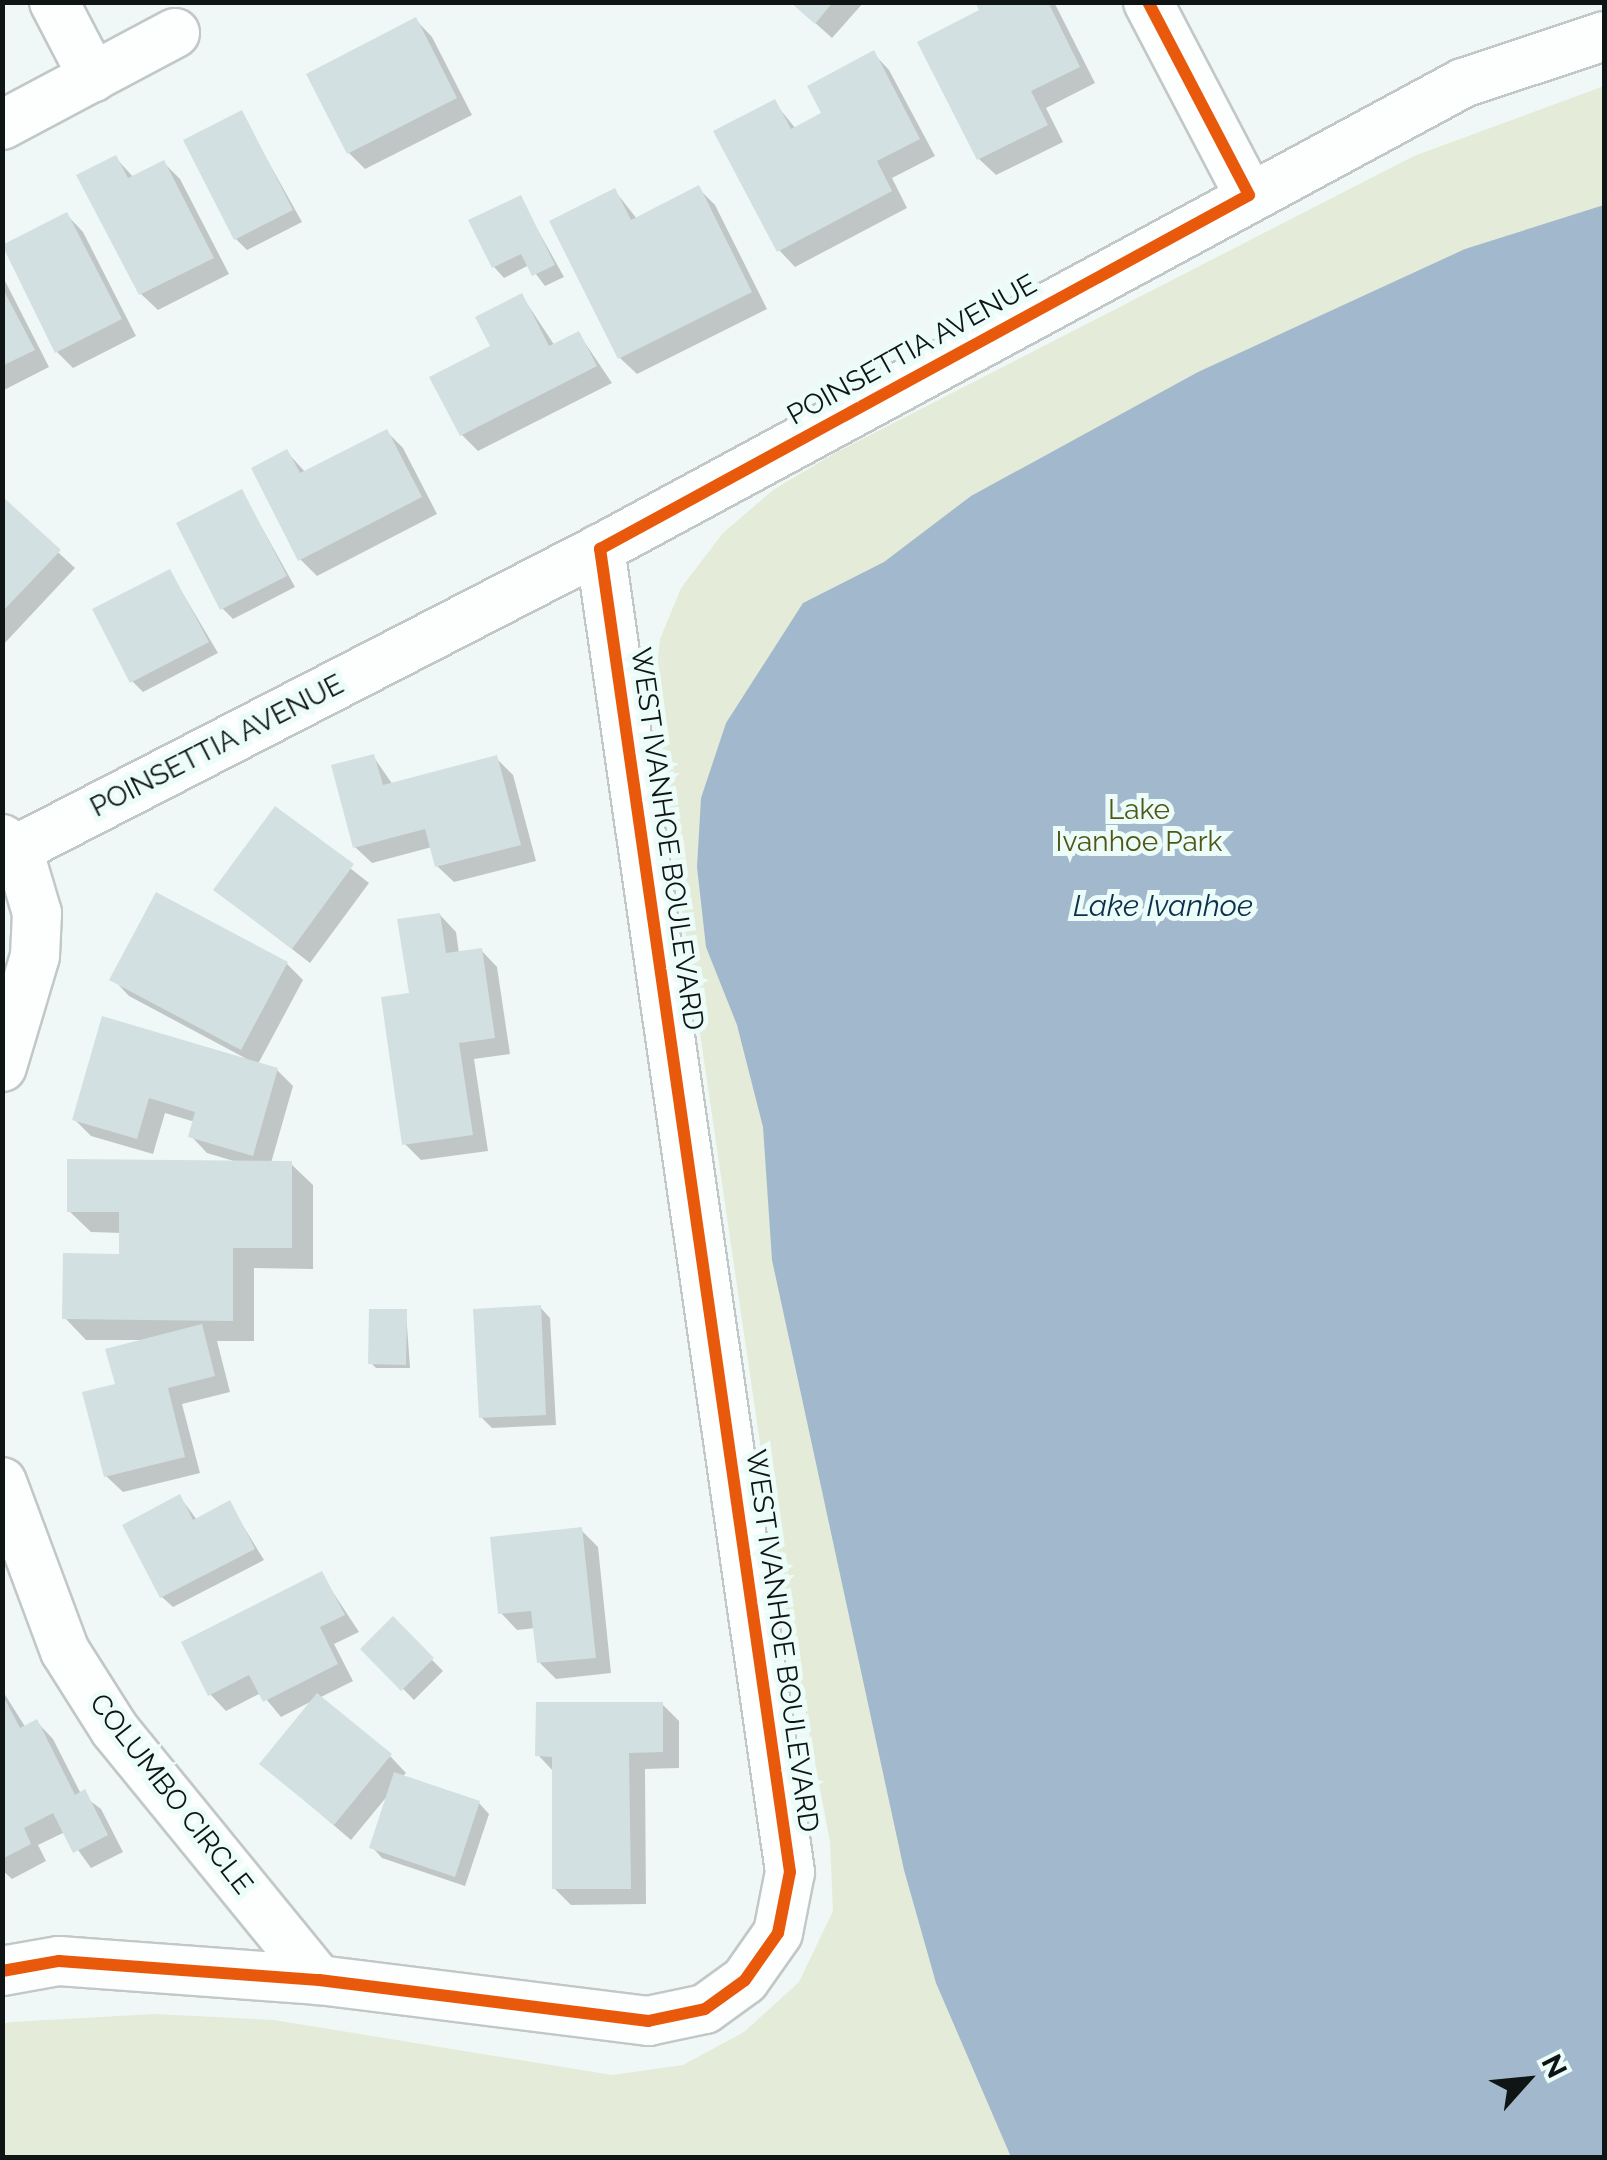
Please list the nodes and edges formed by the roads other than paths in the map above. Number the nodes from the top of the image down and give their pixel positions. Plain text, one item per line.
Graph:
1 (54, 2) edge
2 (1148, 2) edge
3 (175, 32) dead end
4 (1604, 36) edge
5 (93, 77) junction
6 (2, 125) edge
7 (1249, 195) junction
8 (600, 548) junction
9 (8, 848) edge
10 (2, 1067) edge
11 (2, 1482) edge
12 (2, 1971) edge
13 (319, 1980) junction

1 - 5 street
2 - 7 street
3 - 5 street
4 - 7 street, POINSETTIA AVENUE
5 - 6 street
7 - 8 street, POINSETTIA AVENUE
8 - 9 street, POINSETTIA AVENUE
8 - 13 street, WEST IVANHOE BOULEVARD
9 - 10 street
11 - 13 street, COLUMBO CIRCLE
12 - 13 street, WEST IVANHOE BOULEVARD

